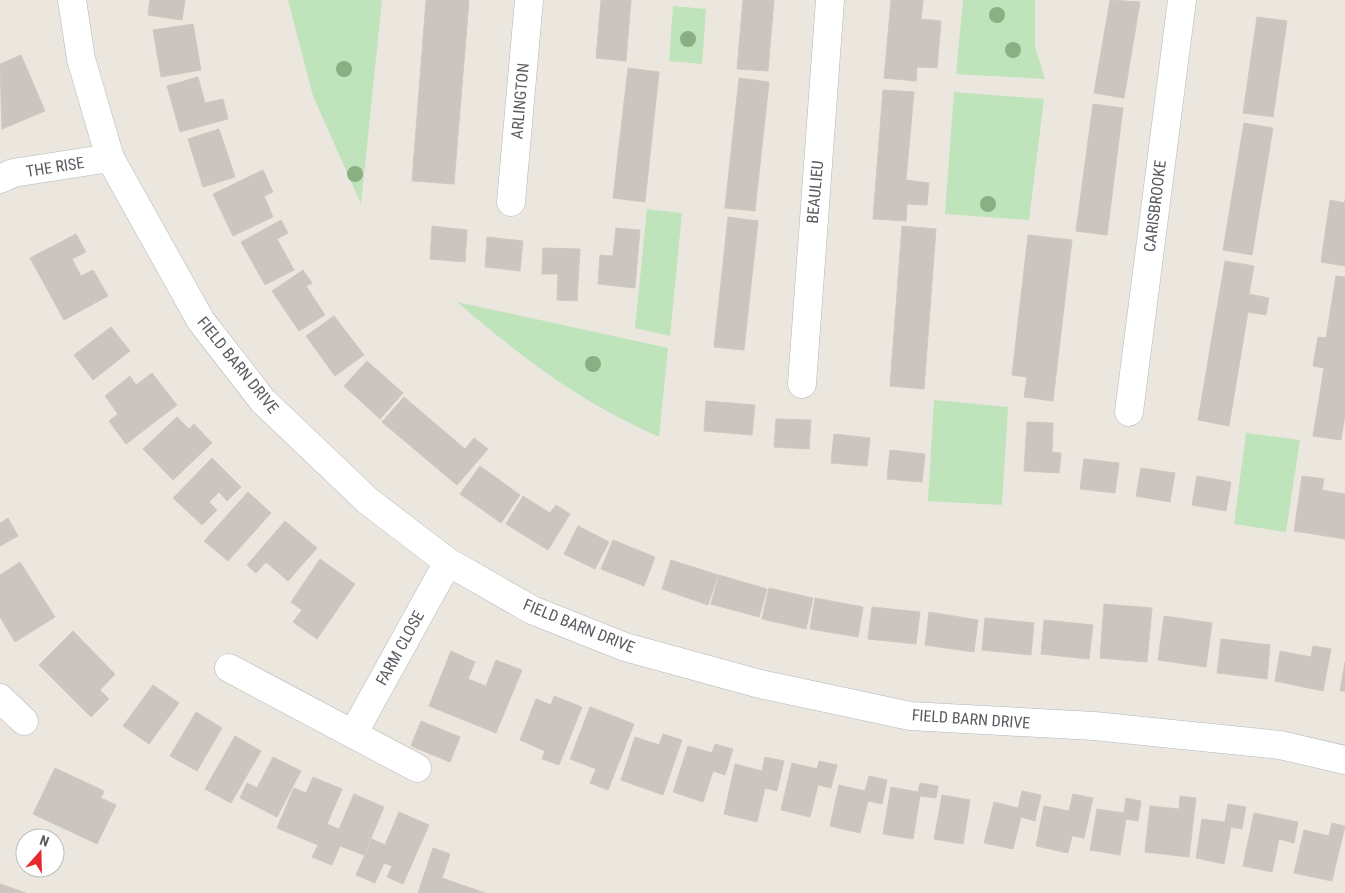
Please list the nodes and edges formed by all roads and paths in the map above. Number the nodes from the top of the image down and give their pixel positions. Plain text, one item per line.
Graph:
1 (72, 0) edge
2 (529, 0) edge
3 (830, 0) edge
4 (1182, 0) edge
5 (110, 158) junction
6 (0, 179) edge
7 (511, 202) dead end
8 (802, 384) dead end
9 (1129, 412) dead end
10 (448, 562) junction
11 (229, 668) dead end
12 (0, 698) edge
13 (24, 721) dead end
14 (353, 734) junction
15 (1345, 760) edge
16 (417, 768) dead end

1 - 5 street, FIELD BARN DRIVE
2 - 7 street, ARLINGTON
3 - 8 street, BEAULIEU
4 - 9 street, CARISBROOKE
5 - 6 street, THE RISE
5 - 10 street, FIELD BARN DRIVE
10 - 14 street, FARM CLOSE
10 - 15 street, FIELD BARN DRIVE
11 - 14 street
12 - 13 street
14 - 16 street

